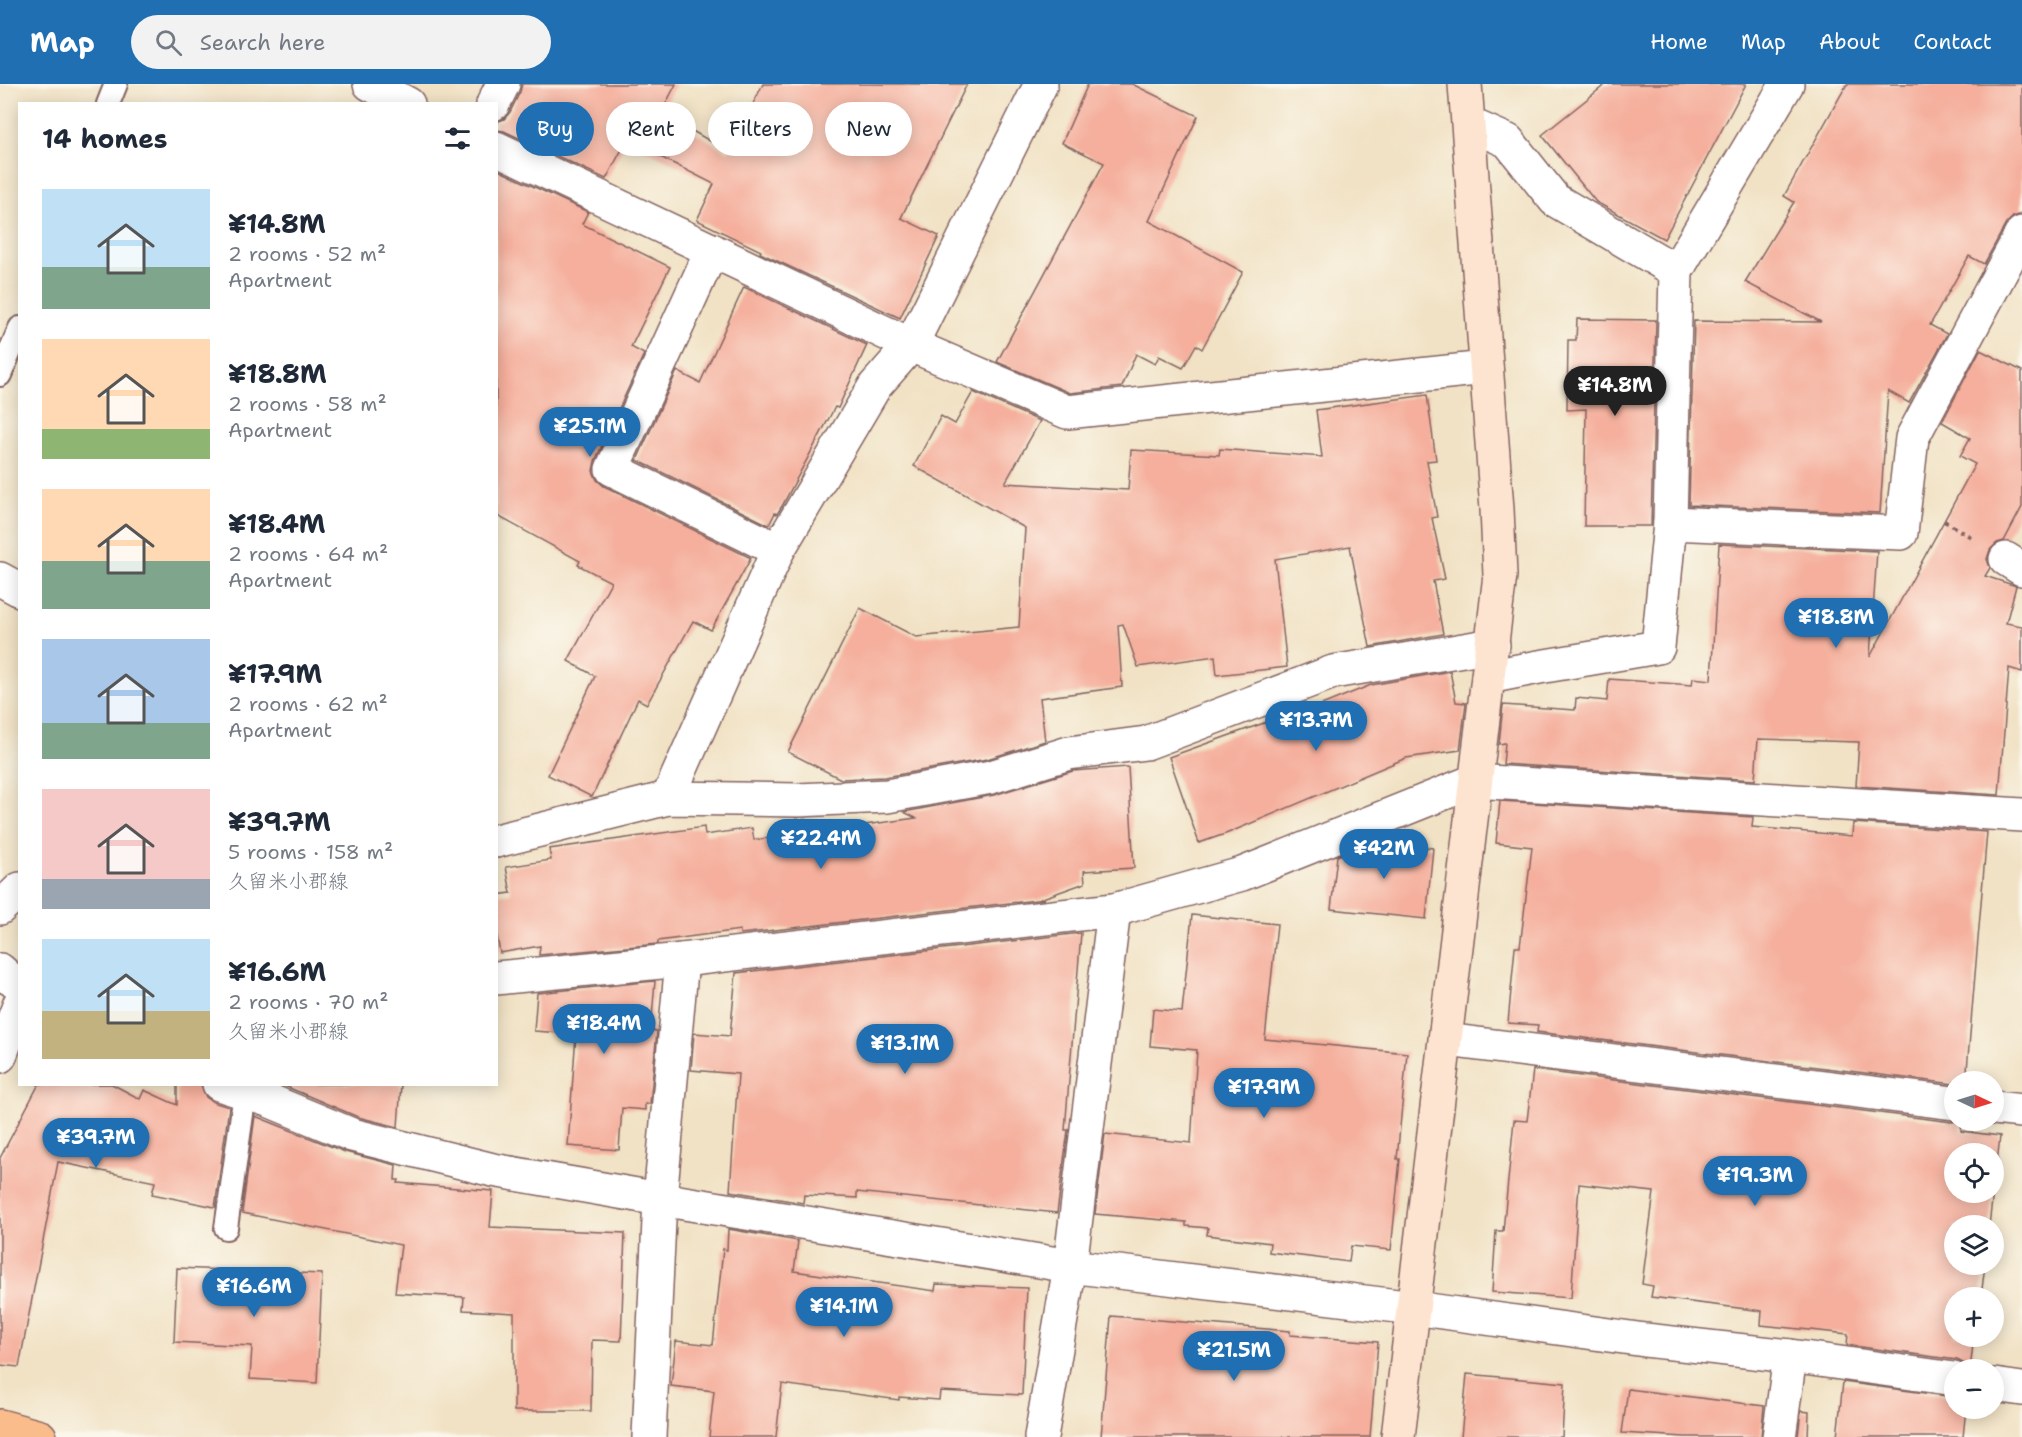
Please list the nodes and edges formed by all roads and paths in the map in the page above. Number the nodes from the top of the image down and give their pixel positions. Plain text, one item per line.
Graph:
1 (116, 84) edge
2 (370, 84) edge
3 (502, 84) edge
4 (1041, 84) edge
5 (1465, 84) edge
6 (1787, 84) edge
7 (109, 102) edge
8 (404, 102) edge
9 (494, 102) edge
10 (1468, 124) junction
11 (498, 149) edge
12 (2022, 232) edge
13 (712, 250) junction
14 (1676, 272) junction
15 (18, 333) edge
16 (911, 345) junction
17 (1486, 368) junction
18 (0, 375) edge
19 (1905, 497) junction
20 (1670, 523) junction
21 (778, 550) junction
22 (2014, 564) edge
23 (0, 579) edge
24 (18, 589) edge
25 (1493, 645) junction
26 (1488, 677) junction
27 (1474, 781) junction
28 (668, 798) junction
29 (2022, 815) edge
30 (498, 840) edge
31 (18, 891) edge
32 (0, 908) edge
33 (1114, 910) junction
34 (682, 960) junction
35 (0, 970) edge
36 (498, 978) edge
37 (18, 981) edge
38 (18, 1008) edge
39 (1446, 1040) junction
40 (0, 1056) edge
41 (250, 1090) edge
42 (1944, 1102) edge
43 (2004, 1109) edge
44 (2022, 1112) edge
45 (660, 1199) junction
46 (226, 1228) dead end
47 (1070, 1266) junction
48 (1414, 1308) junction
49 (1790, 1356) junction
50 (1944, 1378) edge
51 (2004, 1386) edge
52 (2022, 1389) edge
53 (0, 1426) edge
54 (40, 1437) edge
55 (650, 1437) edge
56 (1041, 1437) edge
57 (1398, 1437) edge
58 (1779, 1437) edge

1 - 7 lane
2 - 8 street
3 - 9 street
4 - 16 street
5 - 10 street
6 - 14 street
10 - 14 street
10 - 17 street
11 - 13 street
12 - 19 street
13 - 16 street
13 - 21 street
14 - 20 street
15 - 18 lane
16 - 17 street
16 - 21 street
17 - 25 street
19 - 20 street
19 - 22 path
20 - 26 street
21 - 28 street
23 - 24 street
25 - 26 street
25 - 28 street
26 - 27 street
27 - 29 street
27 - 33 street
27 - 39 street
28 - 30 street
31 - 32 street
33 - 34 street
33 - 47 street
34 - 36 street
34 - 45 street
35 - 37 street
38 - 40 street
39 - 42 street
39 - 48 street
41 - 45 street
41 - 46 lane
43 - 44 street
45 - 47 street
45 - 55 street
47 - 48 street
47 - 56 street
48 - 49 street
48 - 57 street
49 - 50 street
49 - 58 street
51 - 52 street
53 - 54 main road

